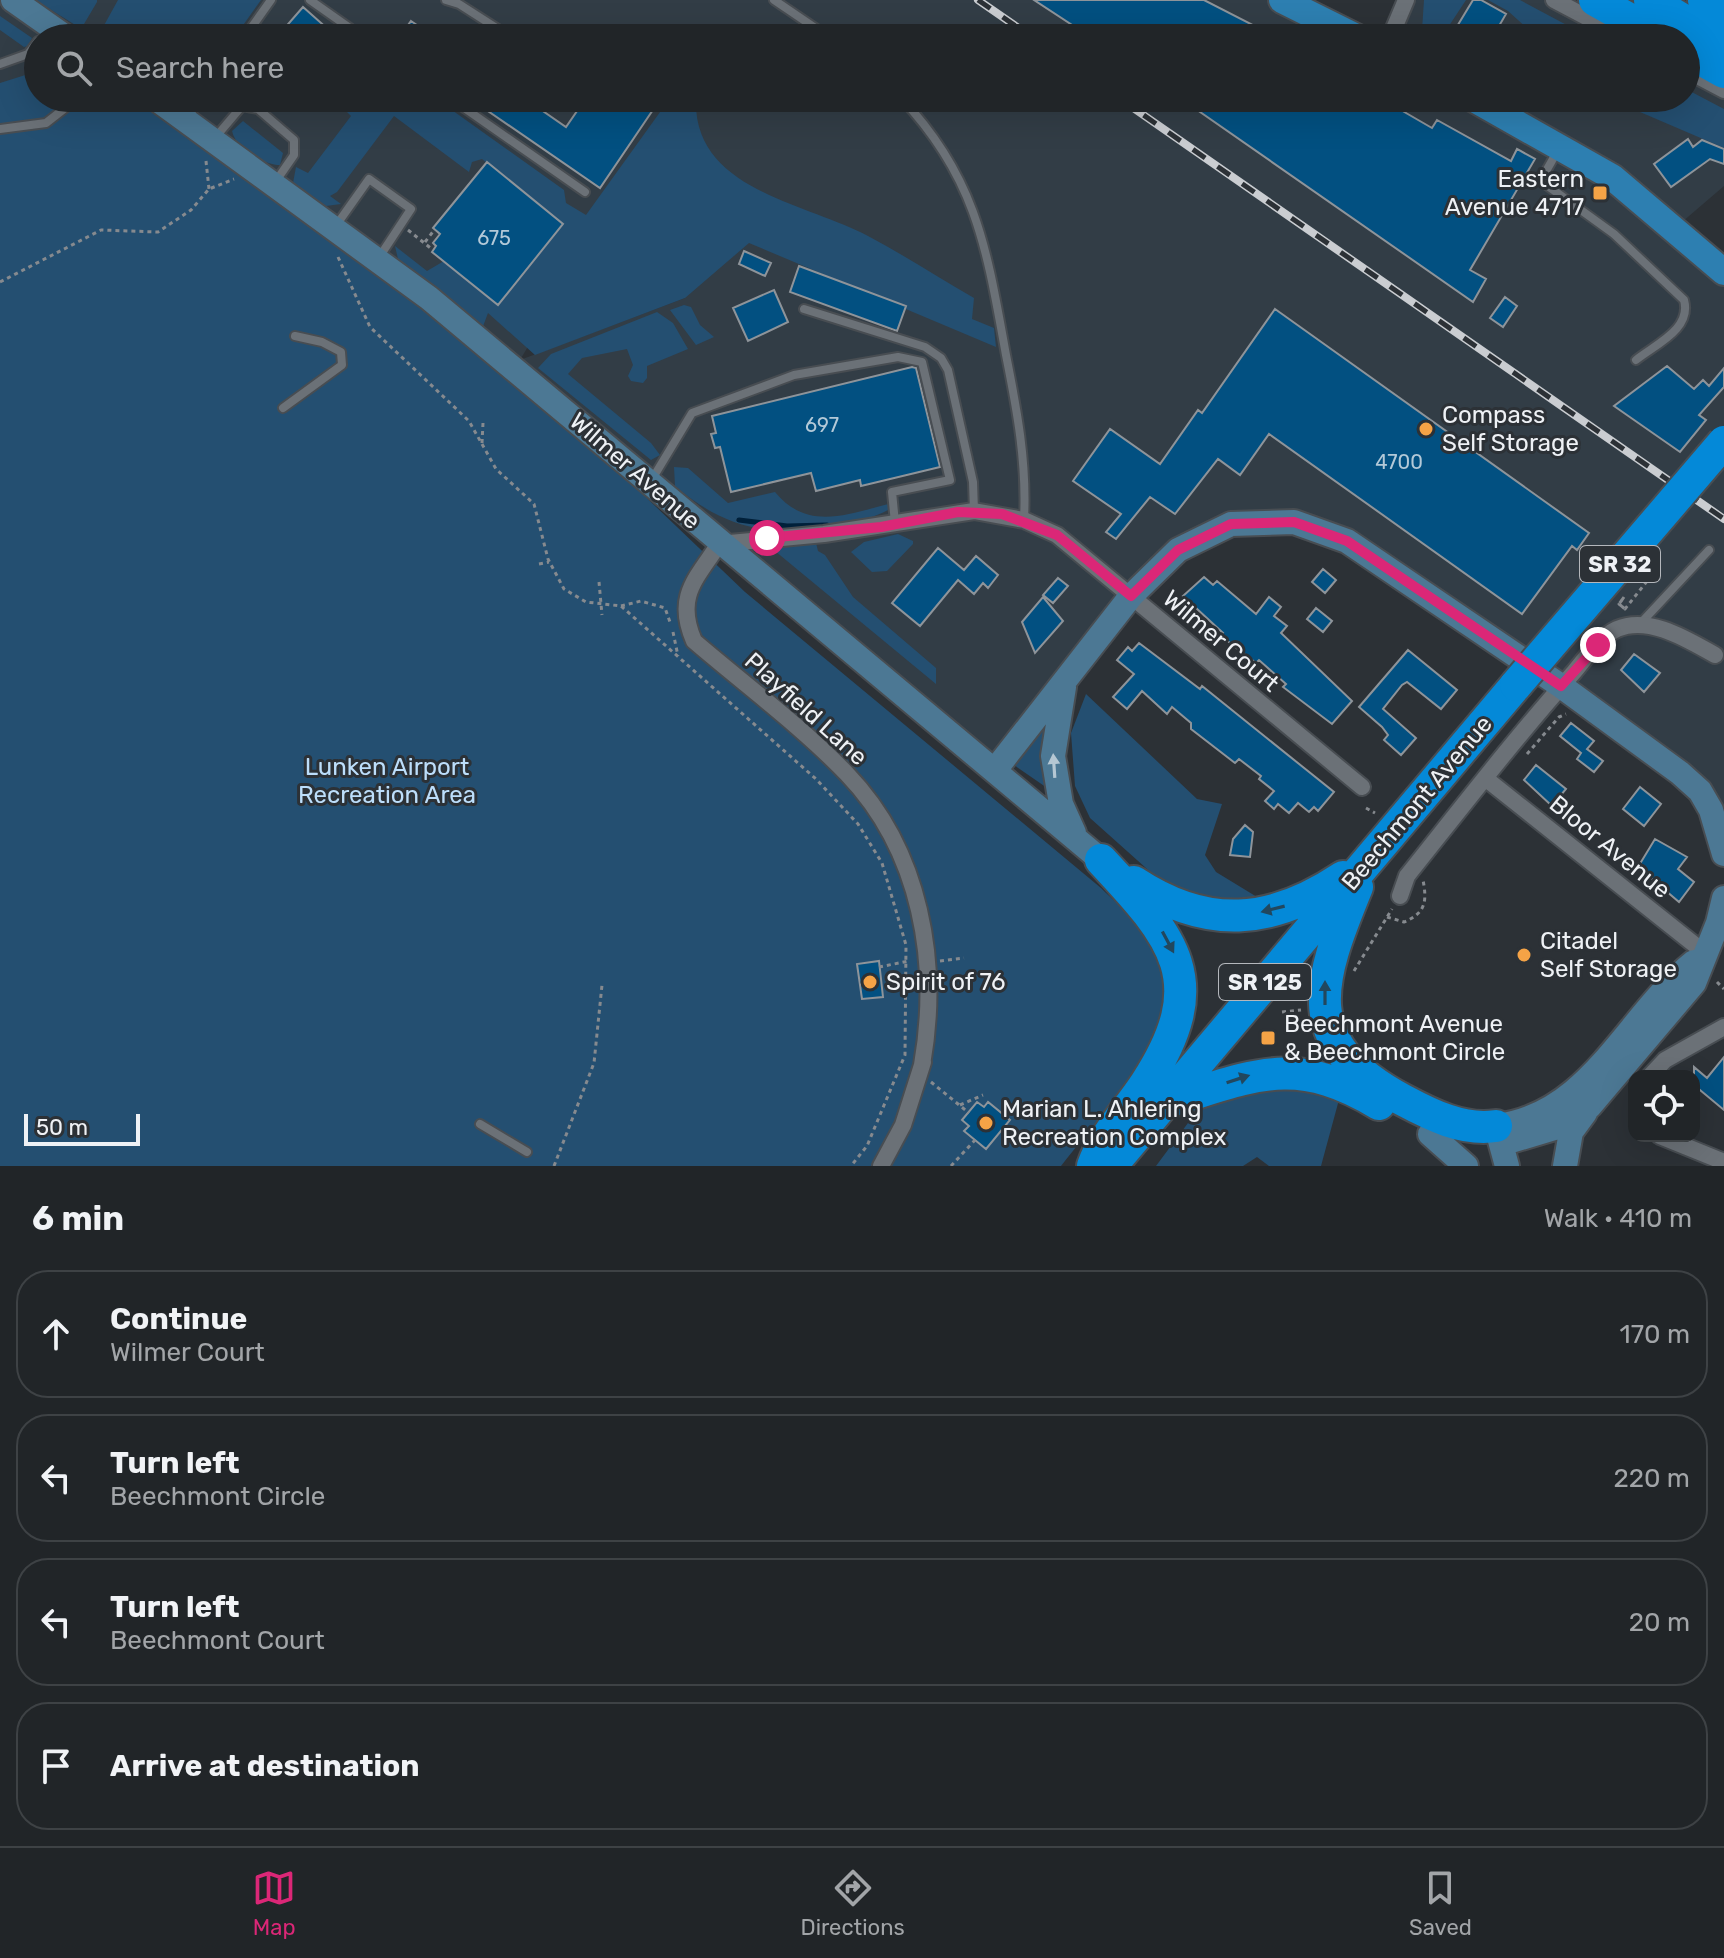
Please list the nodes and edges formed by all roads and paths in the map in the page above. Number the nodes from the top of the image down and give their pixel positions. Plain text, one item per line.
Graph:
1 (13, 0) edge
2 (271, 0) edge
3 (310, 0) edge
4 (446, 0) edge
5 (774, 0) edge
6 (1282, 0) edge
7 (1406, 0) edge
8 (1554, 0) edge
9 (1595, 0) edge
10 (1650, 0) edge
11 (1704, 0) edge
12 (1724, 12) edge
13 (37, 24) edge
14 (254, 24) edge
15 (344, 24) edge
16 (490, 24) edge
17 (809, 24) edge
18 (1330, 24) edge
19 (1396, 24) edge
20 (1599, 24) edge
21 (1638, 24) edge
22 (1689, 24) edge
23 (1700, 30) edge
24 (1724, 45) edge
25 (24, 55) edge
26 (1700, 59) edge
27 (0, 64) edge
28 (1724, 72) edge
29 (1700, 77) edge
30 (1724, 90) edge
31 (60, 112) edge
32 (176, 112) edge
33 (191, 112) edge
34 (237, 112) edge
35 (261, 112) edge
36 (470, 112) edge
37 (912, 112) edge
38 (1498, 112) edge
39 (186, 119) junction
40 (0, 129) edge
41 (1560, 146) junction
42 (209, 147) junction
43 (237, 177) dead end
44 (273, 185) junction
45 (209, 189) junction
46 (585, 192) dead end
47 (401, 224) junction
48 (435, 229) dead end
49 (334, 240) junction
50 (424, 243) junction
51 (433, 250) dead end
52 (377, 260) junction
53 (1724, 272) edge
54 (0, 282) edge
55 (804, 309) dead end
56 (295, 336) dead end
57 (1636, 360) dead end
58 (283, 408) dead end
59 (483, 423) dead end
60 (1724, 442) edge
61 (481, 445) junction
62 (649, 484) junction
63 (974, 511) junction
64 (1024, 520) junction
65 (895, 524) junction
66 (719, 544) junction
67 (1709, 550) dead end
68 (549, 562) junction
69 (539, 564) dead end
70 (1644, 572) dead end
71 (599, 582) dead end
72 (1131, 596) junction
73 (601, 603) junction
74 (621, 606) junction
75 (1617, 606) dead end
76 (602, 615) dead end
77 (1639, 626) junction
78 (1720, 657) edge
79 (679, 658) junction
80 (1065, 682) junction
81 (1516, 685) joint
82 (1561, 686) junction
83 (1569, 713) dead end
84 (1523, 758) dead end
85 (995, 770) junction
86 (1485, 778) junction
87 (1362, 787) dead end
88 (1366, 808) dead end
89 (1375, 813) dead end
90 (1077, 839) junction
91 (1724, 854) edge
92 (1101, 860) junction
93 (1367, 862) junction
94 (1428, 870) dead end
95 (1400, 896) joint
96 (1724, 898) edge
97 (1387, 917) junction
98 (1705, 953) junction
99 (1349, 979) dead end
100 (602, 985) dead end
101 (1305, 1009) dead end
102 (1282, 1012) dead end
103 (1724, 1027) edge
104 (1656, 1070) edge
105 (931, 1082) dead end
106 (983, 1095) dead end
107 (1164, 1103) junction
108 (960, 1105) junction
109 (1590, 1106) junction
110 (969, 1113) dead end
111 (480, 1124) dead end
112 (1430, 1134) junction
113 (975, 1140) dead end
114 (1506, 1140) edge
115 (1673, 1142) edge
116 (527, 1152) dead end
117 (1724, 1162) edge
118 (554, 1166) edge
119 (851, 1166) edge
120 (881, 1166) edge
121 (951, 1166) edge
122 (1093, 1166) edge
123 (1111, 1166) edge
124 (1466, 1166) edge
125 (1524, 1166) edge
126 (1565, 1166) edge

1 - 13 street
2 - 14 lane
3 - 15 lane
4 - 16 lane
5 - 17 lane
6 - 18 main road
7 - 19 street
8 - 20 street
9 - 21 highway
10 - 22 highway
11 - 12 highway
23 - 24 highway
25 - 27 lane
26 - 28 highway
29 - 30 street
31 - 40 lane
32 - 39 street, Wilmer Avenue
33 - 39 lane
34 - 42 lane
35 - 44 lane
36 - 46 lane
37 - 64 lane
38 - 41 main road
39 - 42 street, Wilmer Avenue
41 - 53 main road
41 - 57 lane
42 - 44 street, Wilmer Avenue
42 - 45 path
43 - 45 path
44 - 49 street, Wilmer Avenue
45 - 54 path
47 - 49 lane
47 - 50 path
47 - 52 lane
48 - 50 path
49 - 52 street, Wilmer Avenue
49 - 61 path
50 - 51 path
52 - 62 street, Wilmer Avenue
55 - 63 lane
56 - 58 lane
59 - 61 path
60 - 81 highway, Beechmont Avenue / SR 32, bridge
61 - 68 path
62 - 65 lane
62 - 66 street, Wilmer Avenue
63 - 64 street, Wilmer Court
63 - 65 street, Wilmer Court
64 - 72 street, Wilmer Court
65 - 66 street, Wilmer Court
66 - 85 street, Wilmer Avenue
66 - 120 street, Playfield Lane
67 - 77 lane
68 - 69 path
68 - 73 path
70 - 75 path
71 - 73 path
72 - 80 street
72 - 82 street
72 - 87 street, Wilmer Court
73 - 74 path
73 - 76 path
74 - 79 path
74 - 79 path
77 - 78 street
77 - 82 street
79 - 119 path
80 - 85 street
90 -> 80 street
81 - 93 highway, Beechmont Avenue / SR 125
82 - 86 street
82 - 91 street
83 - 84 path
85 - 90 street, Wilmer Avenue
86 - 95 street
86 - 98 street, Bloor Avenue
88 - 89 path
90 - 92 street, Wilmer Avenue
93 -> 92 highway
92 -> 122 highway
93 - 107 highway, Beechmont Avenue / SR 125
114 -> 93 highway
94 - 97 path
95 - 97 path
96 - 98 street
97 - 99 path
98 - 109 street
98 - 114 street
100 - 118 path
101 - 102 path
103 - 104 street
105 - 108 path
106 - 108 path
107 -> 112 highway
107 - 123 highway, Beechmont Avenue / SR 125
108 - 110 path
109 - 114 street
109 - 126 street
111 - 116 lane
112 - 114 highway
112 - 124 street
113 - 121 path
114 - 125 street
115 - 117 street

